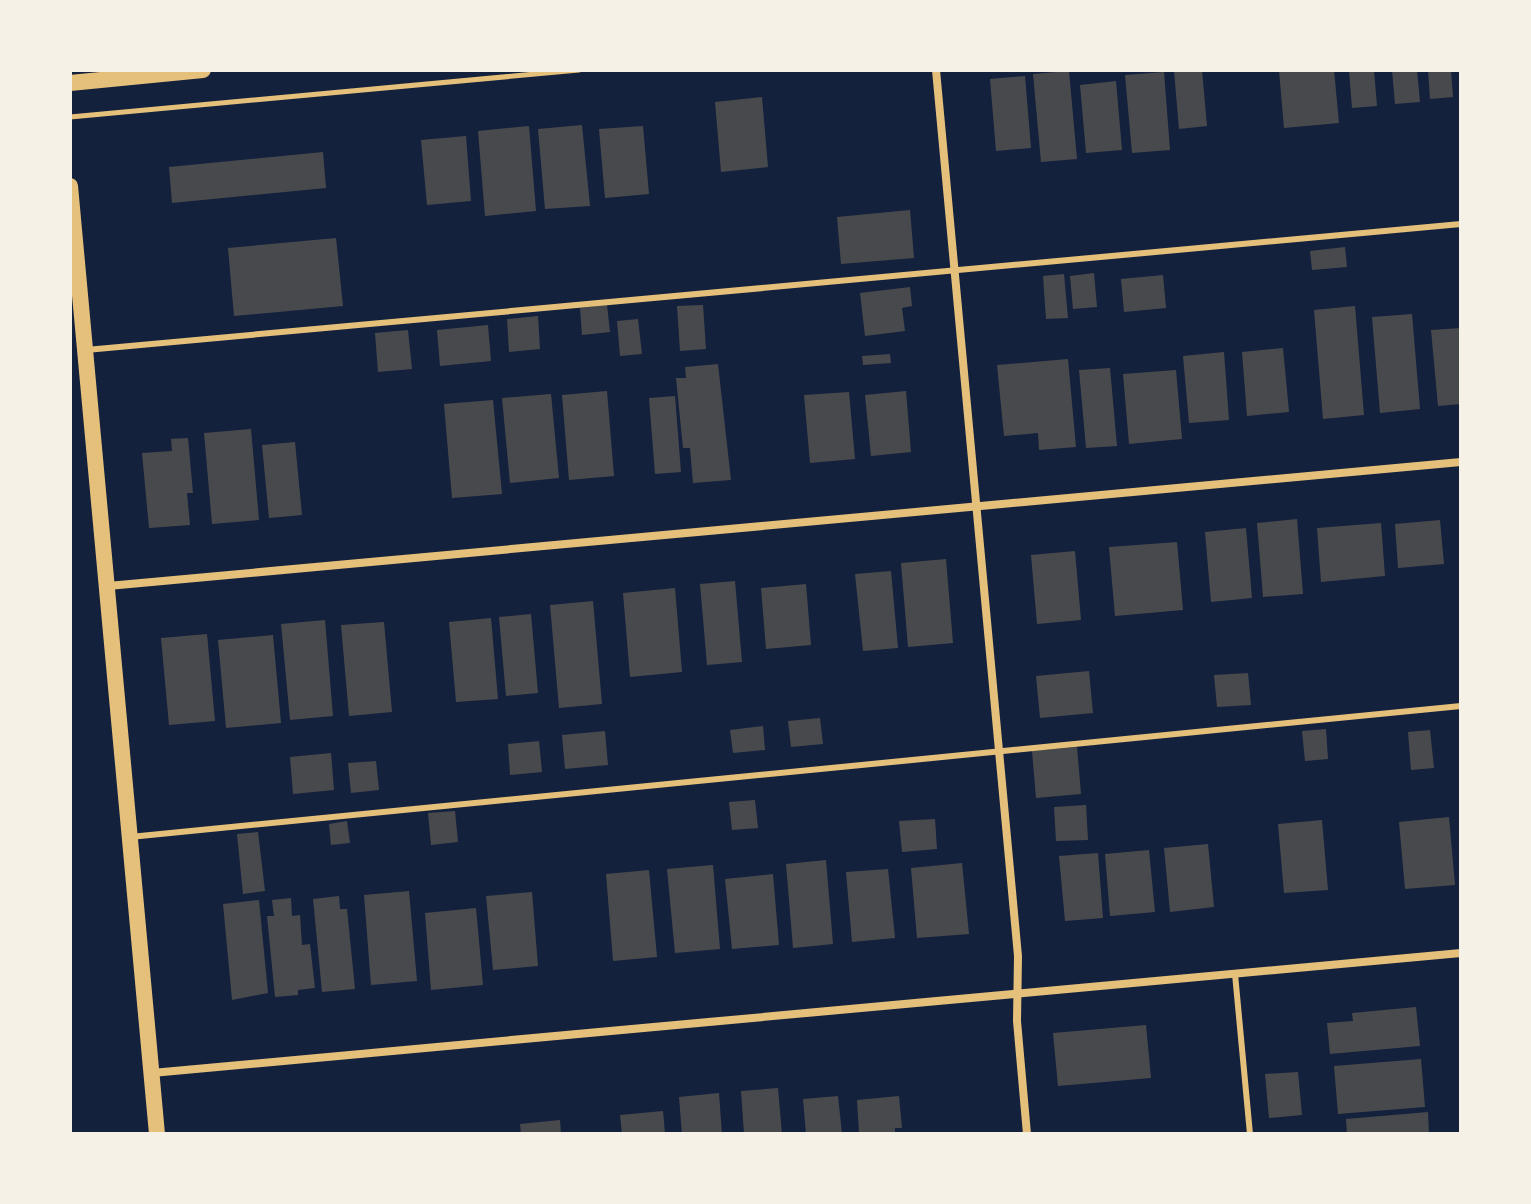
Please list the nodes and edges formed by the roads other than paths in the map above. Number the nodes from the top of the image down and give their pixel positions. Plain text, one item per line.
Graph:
1 (203, 70) edge
2 (936, 70) edge
3 (70, 83) edge
4 (70, 186) edge
5 (1461, 224) edge
6 (955, 272) junction
7 (85, 350) junction
8 (1461, 462) edge
9 (977, 508) junction
10 (107, 586) junction
11 (1461, 706) edge
12 (999, 749) junction
13 (130, 837) junction
14 (1461, 953) edge
15 (1235, 974) junction
16 (1018, 996) junction
17 (152, 1073) junction
18 (157, 1134) edge
19 (1027, 1134) edge
20 (1250, 1134) edge

1 - 3 main road
2 - 6 street
4 - 7 main road
5 - 6 lane
6 - 7 lane
6 - 9 street
7 - 10 main road
8 - 9 street
9 - 10 street
9 - 12 street
10 - 13 main road
11 - 12 lane
12 - 13 lane
12 - 16 street
13 - 17 main road
14 - 15 street
15 - 16 street
15 - 20 lane
16 - 17 street
16 - 19 street
17 - 18 main road

